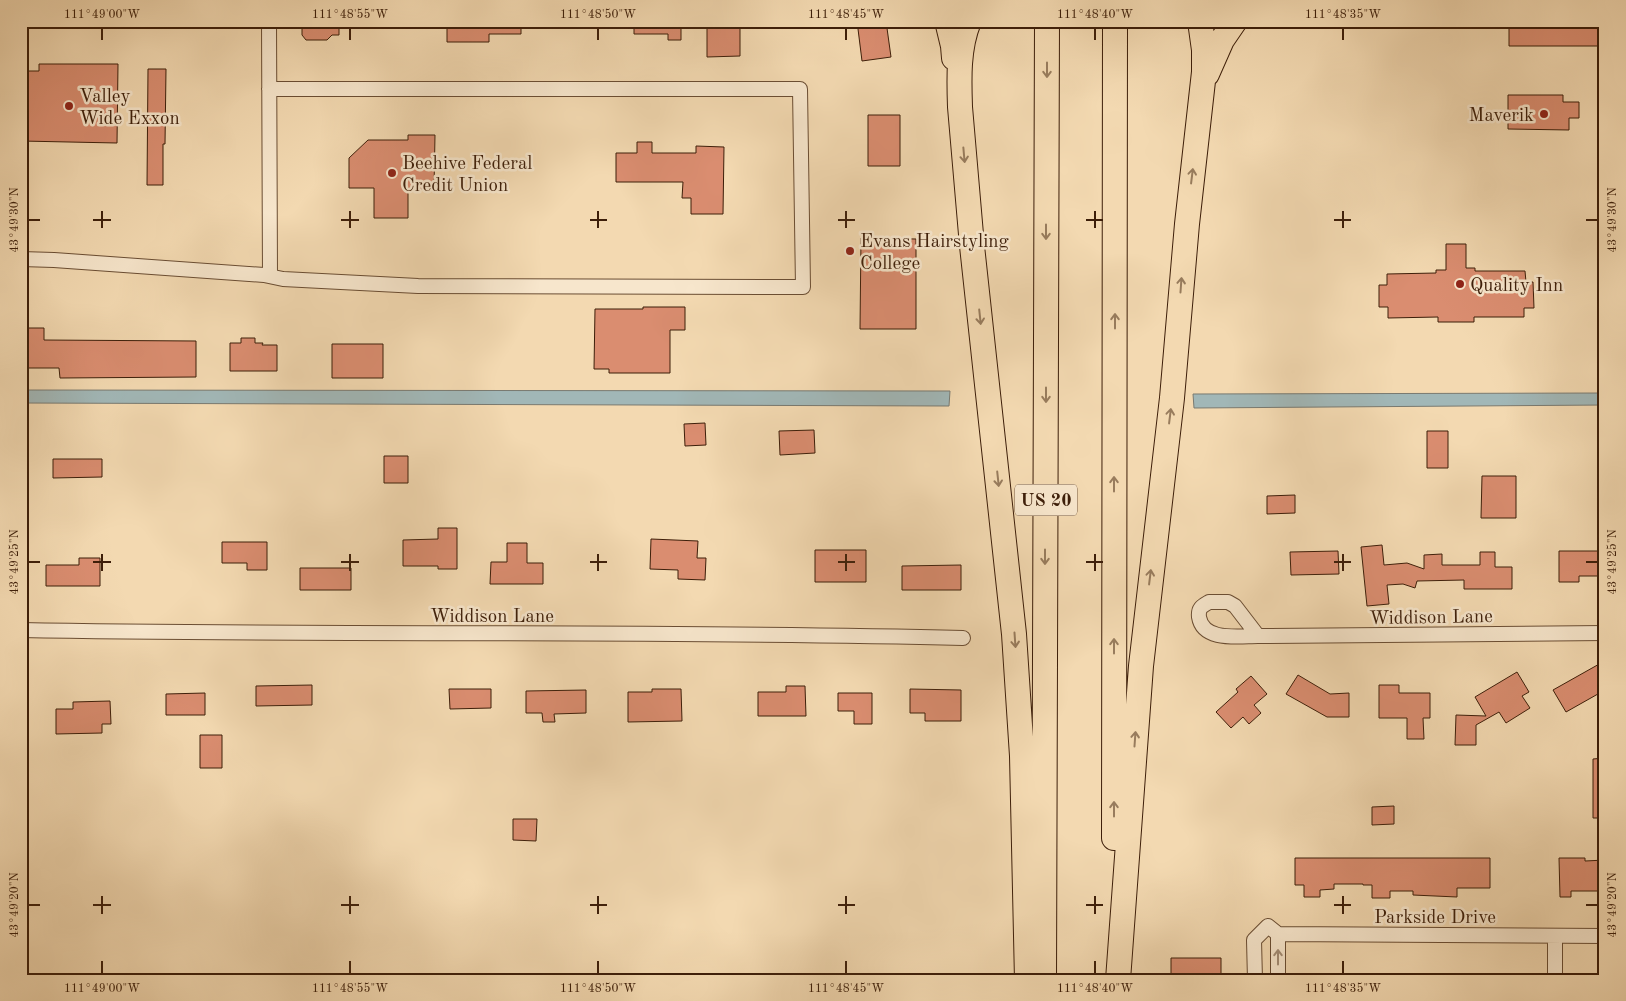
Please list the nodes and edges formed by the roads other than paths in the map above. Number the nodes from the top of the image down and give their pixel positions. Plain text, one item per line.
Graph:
1 (269, 21) edge
2 (947, 21) edge
3 (969, 21) edge
4 (1047, 21) edge
5 (1115, 21) edge
6 (1200, 21) edge
7 (1235, 21) edge
8 (269, 89) junction
9 (1202, 93) junction
10 (960, 107) junction
11 (21, 259) edge
12 (270, 276) junction
13 (21, 630) edge
14 (1605, 633) edge
15 (1258, 636) dead end
16 (964, 638) dead end
17 (1273, 930) junction
18 (1555, 936) junction
19 (1605, 936) edge
20 (1027, 980) edge
21 (1044, 980) edge
22 (1113, 980) edge
23 (1118, 980) edge
24 (1256, 980) edge
25 (1278, 980) edge
26 (1555, 980) edge

1 - 8 street
2 - 10 highway
3 - 10 highway
4 -> 21 highway, US 20
22 -> 5 highway
6 - 9 highway
7 - 9 highway
8 - 12 street
8 - 12 street
23 -> 9 highway
10 -> 20 highway
11 - 12 street
13 - 16 street, Widdison Lane
14 - 15 street, Widdison Lane
17 - 18 street, Parkside Drive
17 - 24 street
25 -> 17 street
18 - 19 street, Parkside Drive
18 - 26 street

